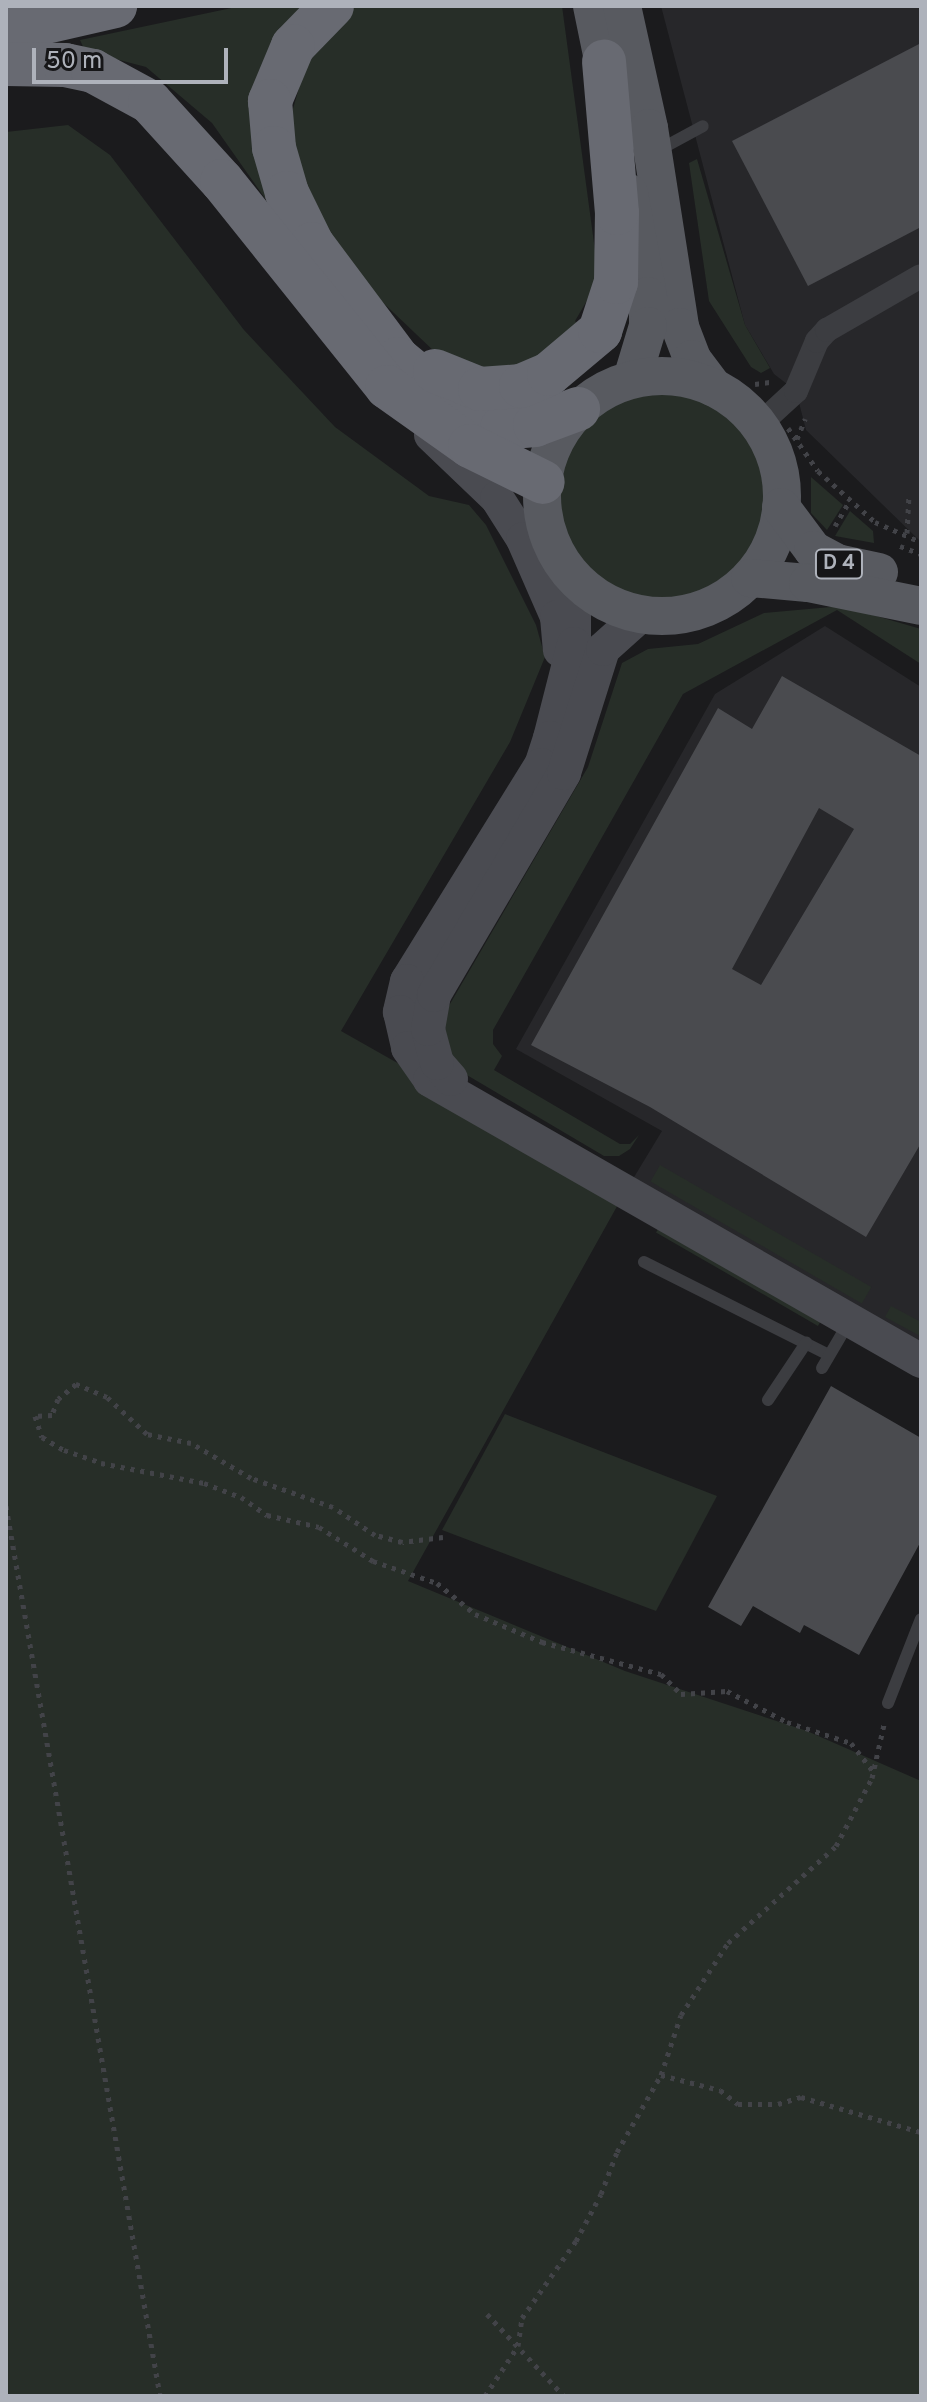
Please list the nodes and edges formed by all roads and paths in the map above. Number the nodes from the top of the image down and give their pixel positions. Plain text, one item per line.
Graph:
1 (115, 6) edge
2 (332, 6) edge
3 (592, 6) edge
4 (622, 6) edge
5 (6, 31) edge
6 (604, 62) junction
7 (6, 64) edge
8 (703, 126) dead end
9 (653, 154) junction
10 (921, 276) edge
11 (377, 331) junction
12 (632, 379) junction
13 (387, 387) junction
14 (714, 388) junction
15 (578, 409) junction
16 (759, 425) junction
17 (797, 440) dead end
18 (543, 482) junction
19 (909, 497) dead end
20 (850, 500) junction
21 (781, 507) junction
22 (907, 533) junction
23 (829, 537) dead end
24 (921, 542) edge
25 (900, 546) dead end
26 (921, 554) edge
27 (574, 577) junction
28 (750, 578) junction
29 (921, 582) edge
30 (921, 606) edge
31 (642, 614) junction
32 (562, 694) junction
33 (469, 1100) junction
34 (644, 1262) dead end
35 (850, 1321) junction
36 (806, 1343) junction
37 (829, 1355) junction
38 (921, 1361) edge
39 (822, 1368) dead end
40 (768, 1400) dead end
41 (6, 1506) edge
42 (443, 1537) dead end
43 (921, 1619) edge
44 (888, 1703) joint
45 (874, 1772) junction
46 (661, 2075) junction
47 (921, 2132) edge
48 (487, 2314) dead end
49 (518, 2346) junction
50 (160, 2396) edge
51 (485, 2396) edge
52 (564, 2396) edge

1 - 5 highway
2 - 11 highway
3 - 6 main road
4 - 9 main road
6 - 11 highway
6 - 12 main road
7 - 13 highway
8 - 9 lane
9 - 14 main road
10 - 16 street
11 - 15 highway
12 - 14 main road
12 - 15 main road
13 - 18 highway
13 - 32 street
14 - 16 main road
15 - 18 main road
16 - 21 main road
17 - 20 path
18 - 27 main road
19 - 22 path
20 - 22 path
20 - 23 path
21 - 28 main road
21 - 29 main road, D 4
22 - 24 path
25 - 26 path
27 - 31 main road
27 - 32 street
28 - 30 main road, D 4
28 - 31 main road
31 - 33 street
32 - 33 street
33 - 35 street
34 - 36 lane
35 - 37 lane
35 - 38 street
36 - 37 lane
36 - 40 lane
37 - 39 lane
41 - 50 path
42 - 45 path
43 - 44 lane
44 - 45 path
45 - 46 path
46 - 47 path
46 - 49 path
48 - 49 path
49 - 51 path
49 - 52 path

